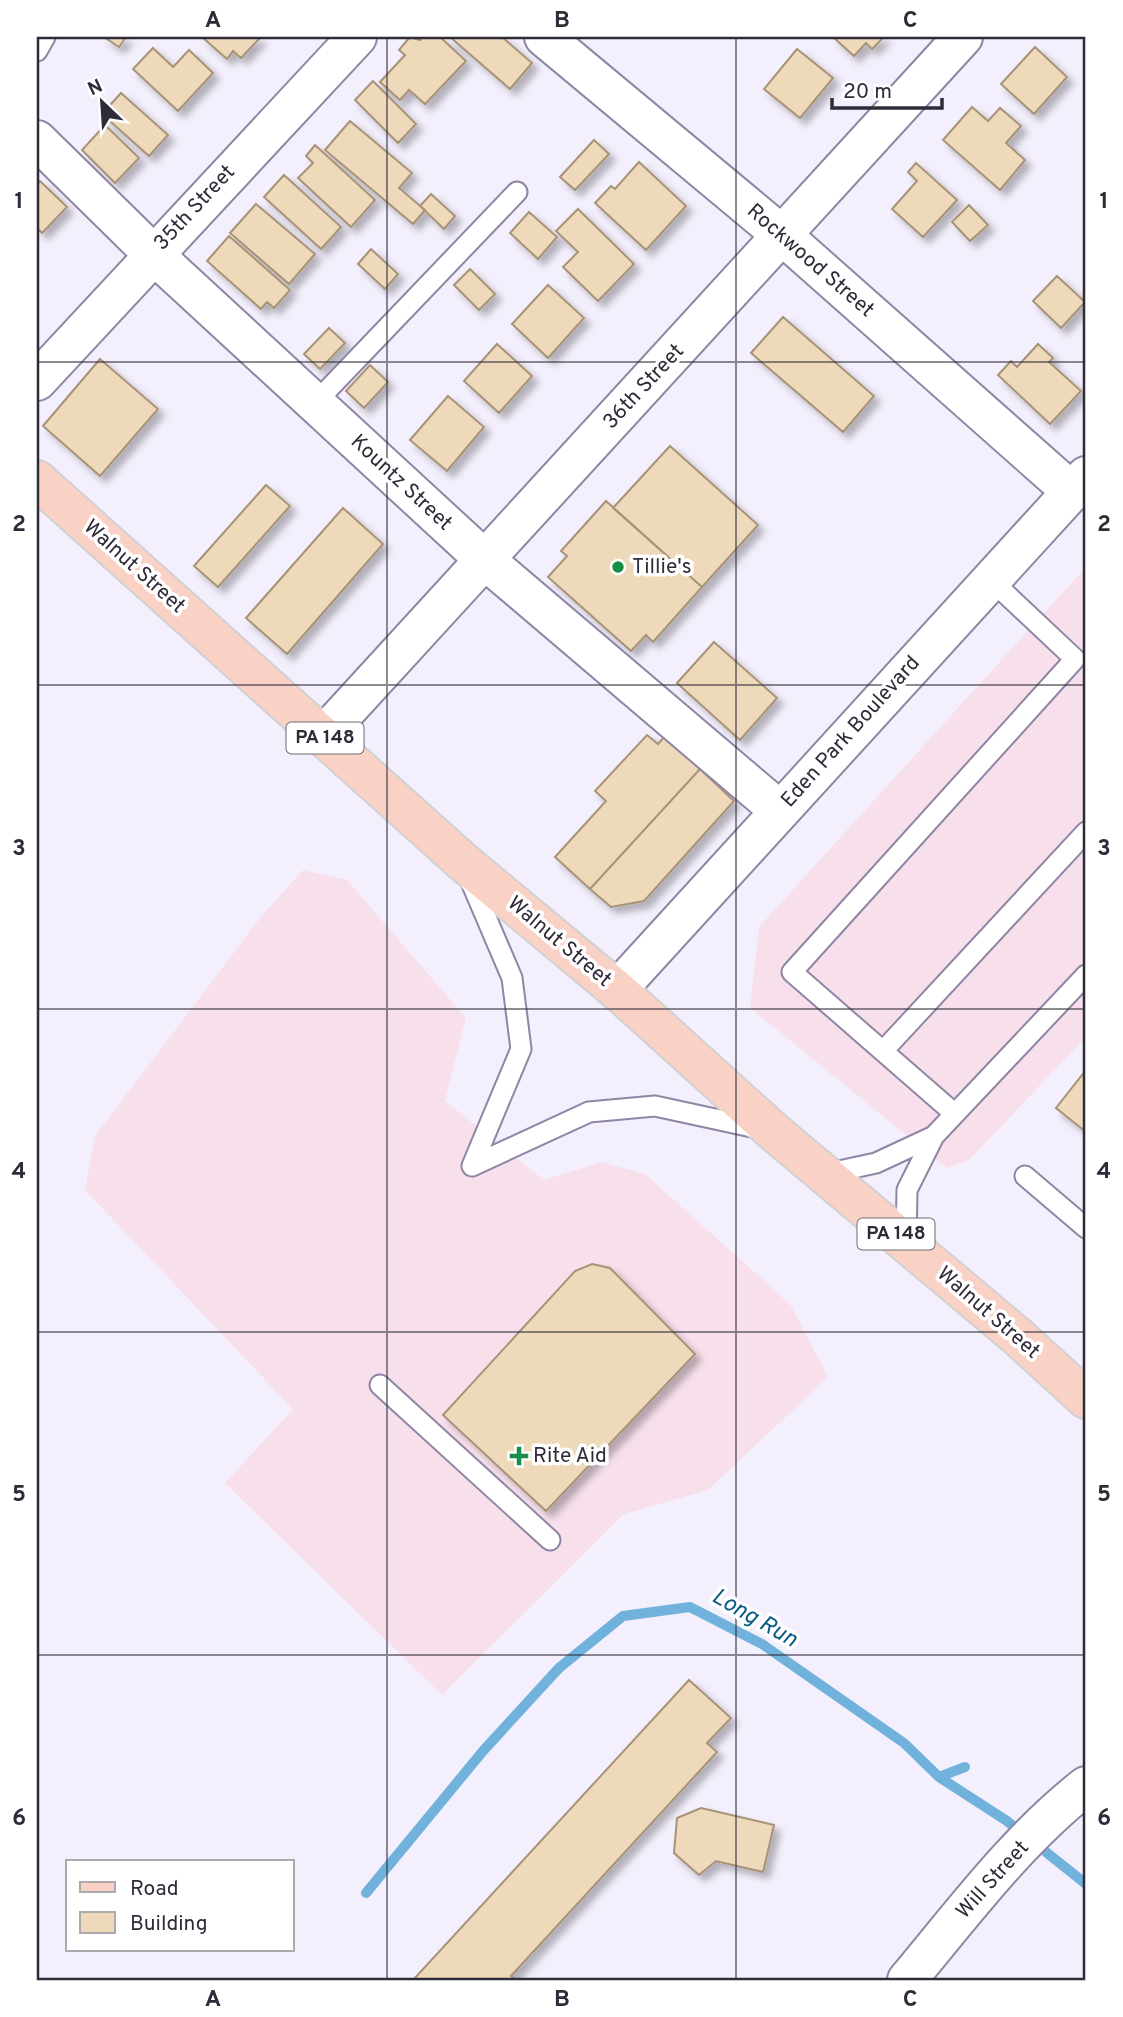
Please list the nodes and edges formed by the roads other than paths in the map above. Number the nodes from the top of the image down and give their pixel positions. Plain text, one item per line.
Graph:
1 (45, 37) edge
2 (357, 37) edge
3 (544, 37) edge
4 (963, 37) edge
5 (37, 51) edge
6 (37, 140) edge
7 (517, 192) dead end
8 (783, 236) junction
9 (152, 253) junction
10 (37, 381) edge
11 (315, 403) junction
12 (37, 480) edge
13 (1078, 483) edge
14 (484, 559) junction
15 (990, 579) junction
16 (1081, 664) edge
17 (323, 736) junction
18 (779, 810) junction
19 (1086, 832) edge
20 (462, 861) junction
21 (1086, 975) edge
22 (617, 990) junction
23 (883, 1051) junction
24 (955, 1114) junction
25 (774, 1132) junction
26 (934, 1136) junction
27 (825, 1174) junction
28 (1025, 1176) dead end
29 (1086, 1228) edge
30 (906, 1243) junction
31 (380, 1385) dead end
32 (1086, 1399) edge
33 (550, 1540) dead end
34 (1077, 1794) edge
35 (907, 1980) edge

1 - 5 lane
2 - 9 street, 35th Street
3 - 8 street, Rockwood Street
4 - 8 street, 36th Street
6 - 9 street, Kountz Street
7 - 11 lane
8 - 13 street, Rockwood Street
8 - 14 street, 36th Street
9 - 10 street, 35th Street
9 - 11 street, Kountz Street
11 - 14 street, Kountz Street
12 - 17 main road, Walnut Street / PA 148
13 - 15 street, Eden Park Boulevard
14 - 17 street, 36th Street
14 - 18 street, Kountz Street
15 - 16 lane
15 - 18 street, Eden Park Boulevard
16 - 23 lane
17 - 20 main road, Walnut Street / PA 148
18 - 22 street, Eden Park Boulevard
19 - 23 lane
20 - 22 main road, Walnut Street / PA 148
20 - 25 lane
21 - 24 lane
22 - 25 main road, Walnut Street / PA 148
23 - 24 lane
24 - 26 lane
25 - 27 main road, Walnut Street / PA 148
26 - 27 lane
26 - 30 lane
27 - 30 main road, Walnut Street / PA 148
28 - 29 lane
30 - 32 main road, Walnut Street / PA 148
31 - 33 lane
34 - 35 street, Will Street

